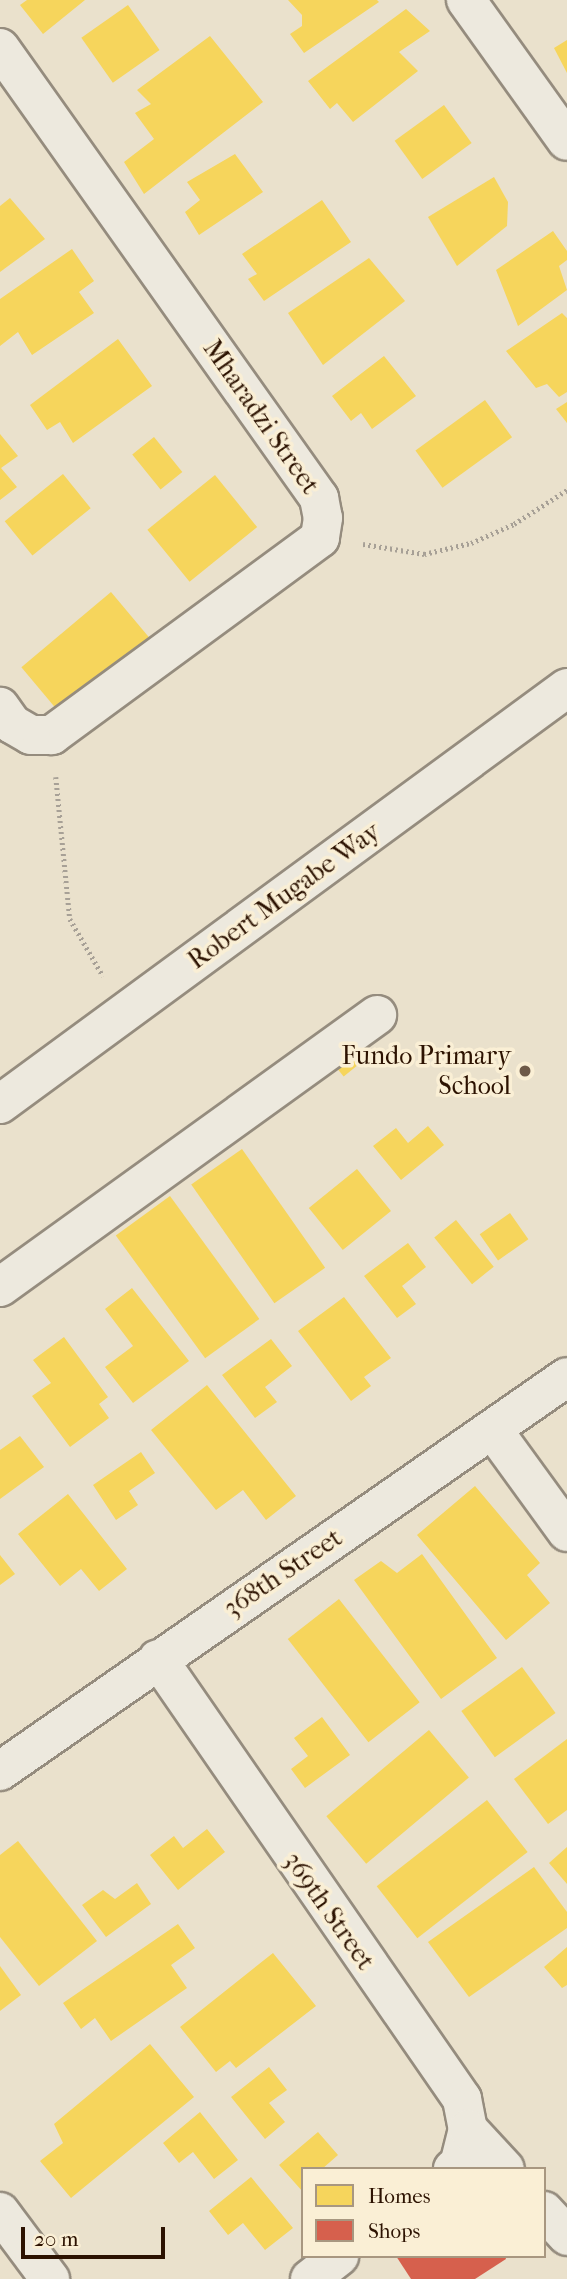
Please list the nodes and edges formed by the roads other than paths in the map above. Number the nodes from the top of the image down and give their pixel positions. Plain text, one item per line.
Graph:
1 (467, 0) edge
2 (0, 48) edge
3 (567, 141) edge
4 (567, 688) edge
5 (0, 707) edge
6 (377, 1014) dead end
7 (0, 1104) edge
8 (0, 1287) edge
9 (567, 1377) edge
10 (493, 1430) junction
11 (567, 1532) edge
12 (158, 1659) junction
13 (0, 1771) edge
14 (468, 2129) junction
15 (455, 2167) edge
16 (503, 2167) edge
17 (0, 2212) edge
18 (546, 2213) edge
19 (567, 2236) edge
20 (337, 2258) edge
21 (50, 2279) edge
22 (310, 2279) edge

1 - 3 street
2 - 5 street, Mharadzi Street
4 - 7 street, Robert Mugabe Way
6 - 8 street
9 - 10 street, 368th Street
10 - 11 street
10 - 12 street, 368th Street
12 - 13 street, 368th Street
12 - 14 street, 369th Street
14 - 15 street, 369th Street
14 - 16 street
17 - 21 street
18 - 19 street
20 - 22 street

